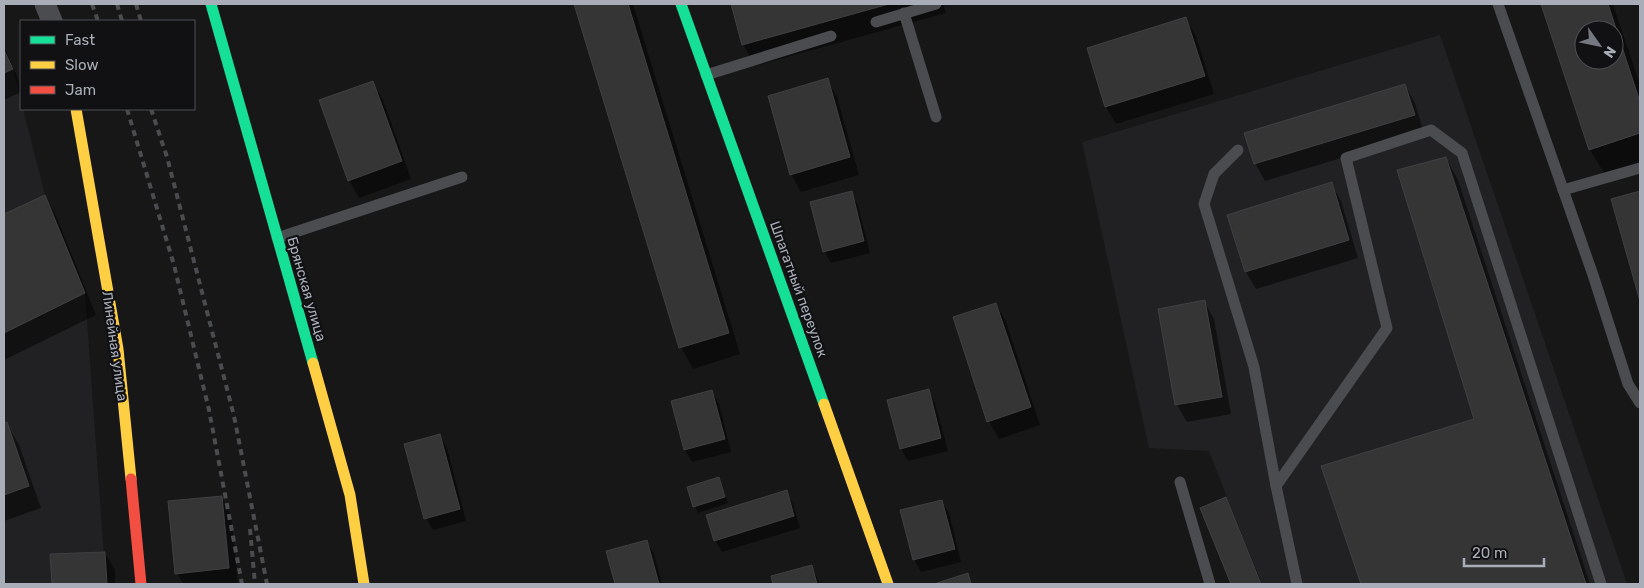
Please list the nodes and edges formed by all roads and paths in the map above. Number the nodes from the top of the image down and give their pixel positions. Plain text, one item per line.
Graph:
1 (45, 4) edge
2 (211, 4) edge
3 (681, 4) edge
4 (936, 4) edge
5 (1498, 4) edge
6 (904, 13) junction
7 (52, 20) edge
8 (876, 22) dead end
9 (831, 36) dead end
10 (706, 75) junction
11 (76, 110) edge
12 (936, 117) dead end
13 (1238, 150) dead end
14 (1640, 168) edge
15 (462, 177) dead end
16 (1563, 190) junction
17 (277, 238) junction
18 (1640, 403) edge
19 (1180, 482) dead end
20 (1276, 486) junction
21 (141, 584) edge
22 (364, 584) edge
23 (888, 584) edge
24 (1210, 584) edge
25 (1297, 584) edge
26 (1601, 584) edge

1 - 7 street
2 - 17 street, Брянская улица
3 - 10 street, Шпагатный переулок
4 - 6 lane
5 - 16 lane
6 - 8 lane
6 - 12 lane
9 - 10 lane
10 - 23 street, Шпагатный переулок
11 - 21 street, Линейная улица
13 - 20 lane
14 - 16 lane
15 - 17 lane
16 - 18 lane
17 - 22 street, Брянская улица
19 - 24 lane
20 - 25 lane
20 - 26 lane

